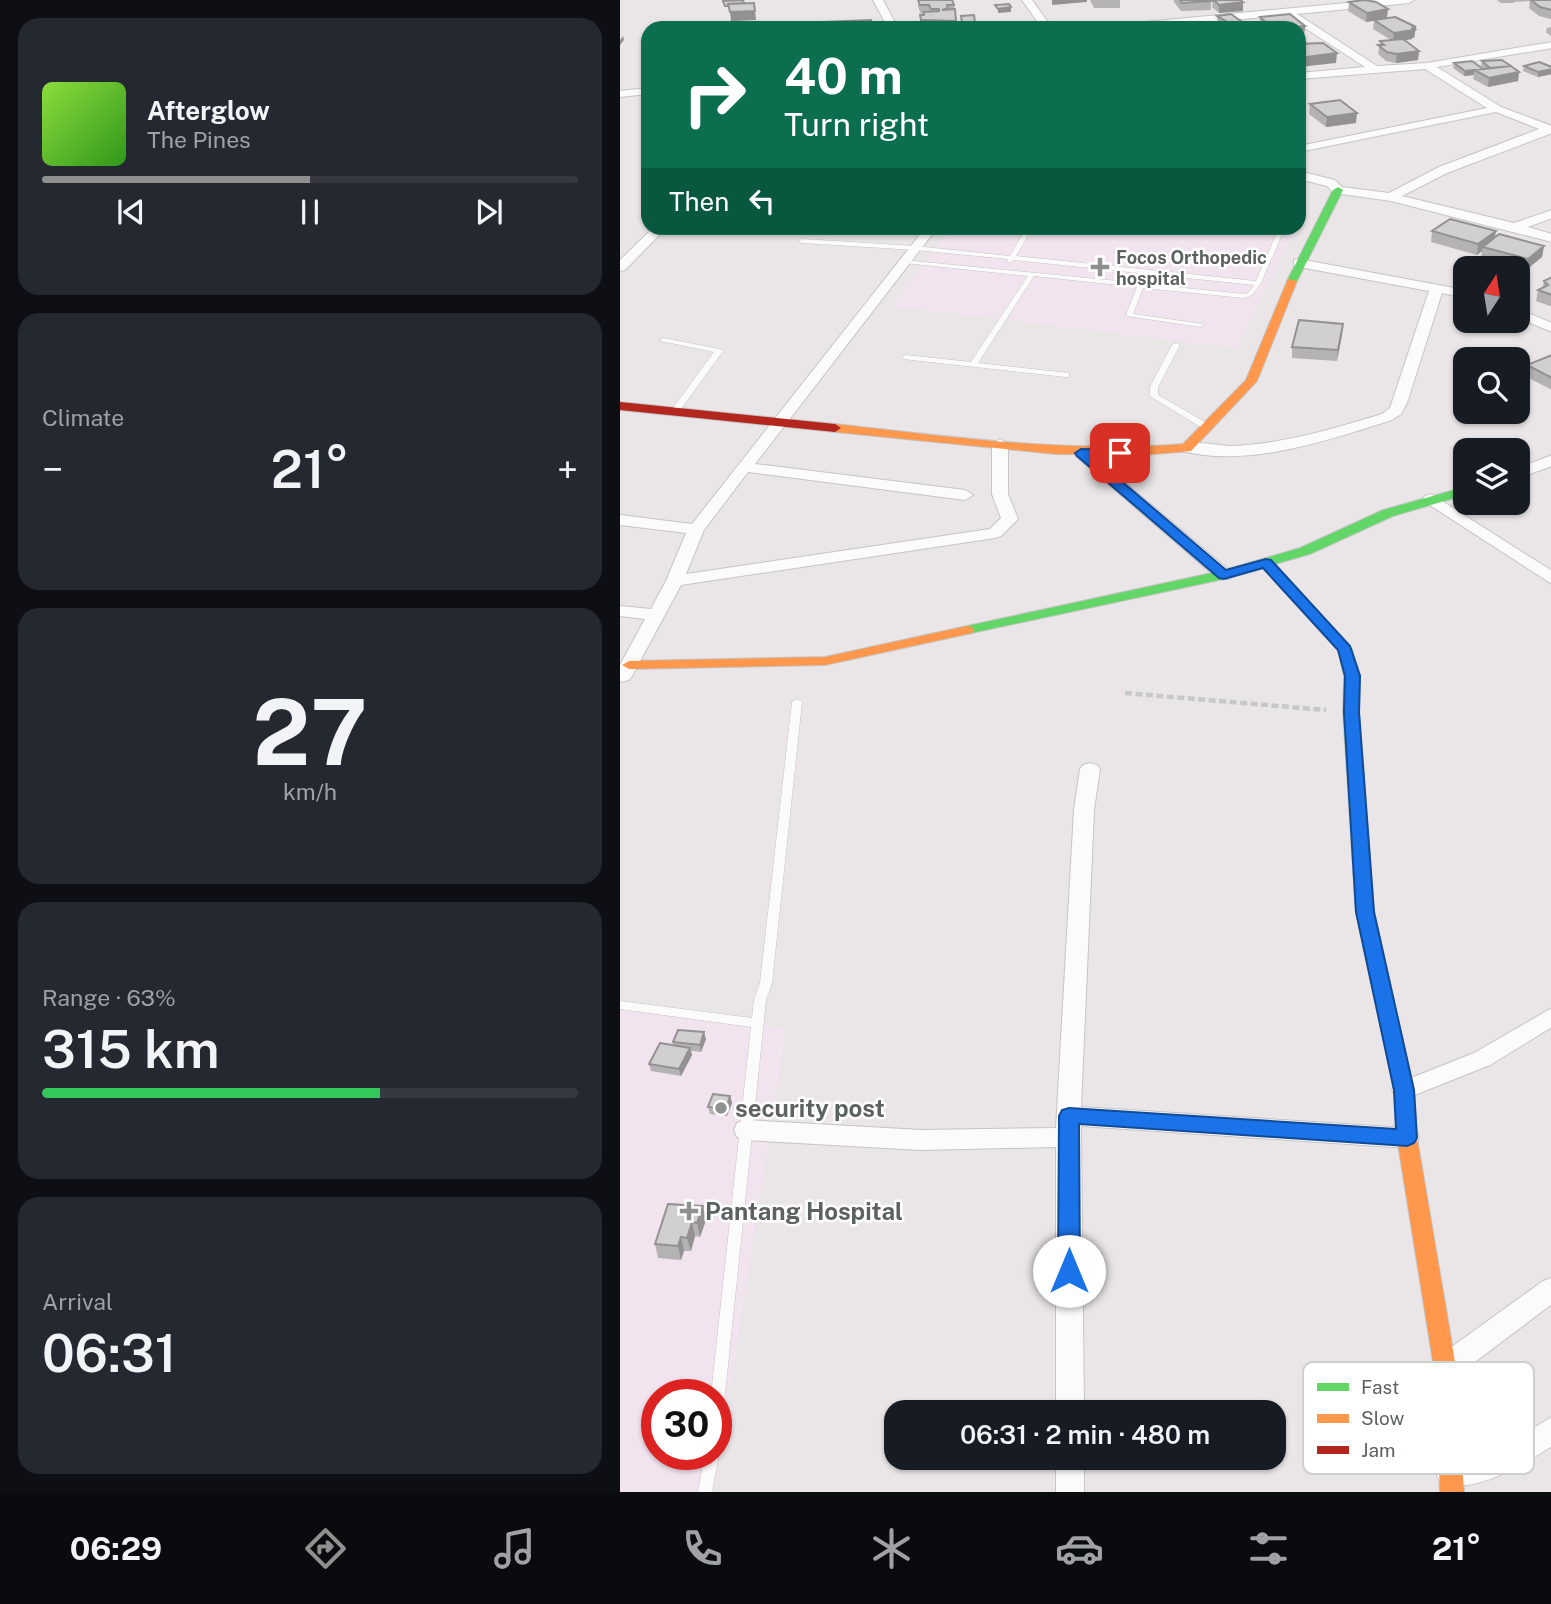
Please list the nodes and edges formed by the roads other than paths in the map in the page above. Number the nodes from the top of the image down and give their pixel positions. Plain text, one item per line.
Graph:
1 (878, 0) edge
2 (1027, 0) edge
3 (1409, 0) edge
4 (1285, 10) junction
5 (889, 21) edge
6 (1042, 21) edge
7 (1199, 21) edge
8 (1302, 21) edge
9 (1306, 24) edge
10 (1546, 47) edge
11 (1552, 54) edge
12 (1427, 66) junction
13 (1375, 69) junction
14 (1306, 75) edge
15 (641, 92) edge
16 (620, 94) edge
17 (1497, 108) junction
18 (1551, 130) edge
19 (1306, 148) edge
20 (1306, 177) edge
21 (1338, 190) junction
22 (1391, 197) junction
23 (1552, 214) edge
24 (1515, 227) junction
25 (653, 235) edge
26 (925, 235) edge
27 (1025, 235) edge
28 (1279, 235) edge
29 (1552, 238) edge
30 (803, 241) dead end
31 (915, 248) junction
32 (1012, 258) junction
33 (905, 261) junction
34 (1299, 263) junction
35 (620, 267) edge
36 (1005, 271) junction
37 (1147, 272) junction
38 (1032, 274) junction
39 (1258, 283) junction
40 (1141, 285) junction
41 (1437, 287) junction
42 (1453, 291) edge
43 (1530, 318) edge
44 (1201, 325) dead end
45 (1550, 326) edge
46 (663, 340) dead end
47 (1176, 345) dead end
48 (906, 357) dead end
49 (973, 365) junction
50 (1066, 375) dead end
51 (620, 406) edge
52 (675, 411) junction
53 (780, 421) junction
54 (1206, 427) junction
55 (1000, 444) junction
56 (1187, 448) junction
57 (1081, 453) junction
58 (1552, 460) edge
59 (744, 467) junction
60 (1530, 468) edge
61 (1453, 494) edge
62 (965, 495) dead end
63 (1431, 499) junction
64 (620, 520) edge
65 (696, 529) junction
66 (1266, 563) junction
67 (1224, 575) junction
68 (1552, 579) edge
69 (675, 580) junction
70 (620, 611) edge
71 (656, 615) junction
72 (623, 675) edge
73 (797, 702) dead end
74 (1090, 769) dead end
75 (620, 1005) edge
76 (1552, 1016) edge
77 (757, 1023) junction
78 (1404, 1090) junction
79 (1069, 1126) junction
80 (746, 1130) junction
81 (1407, 1138) junction
82 (1552, 1289) edge
83 (1444, 1362) edge
84 (1453, 1362) edge
85 (720, 1379) edge
86 (1070, 1400) edge
87 (1552, 1430) edge
88 (1534, 1442) edge
89 (709, 1470) edge
90 (1070, 1470) edge
91 (1478, 1474) edge
92 (1451, 1484) edge
93 (705, 1492) edge
94 (1070, 1492) edge

1 - 5 street
2 - 6 street
3 - 4 street
4 - 7 street
4 - 8 street
9 - 13 street
10 - 11 street
10 - 12 street
12 - 13 street
12 - 17 street
13 - 14 street
15 - 16 street
17 - 18 street
17 - 19 street
18 - 22 street
20 - 21 street
21 - 22 street
21 - 34 street
22 - 24 street
23 - 24 street
24 - 29 street
25 - 35 street
26 - 31 street
27 - 32 lane
28 - 39 lane
30 - 31 lane
31 - 32 lane
31 - 33 street
32 - 36 lane
32 - 37 lane
33 - 36 lane
33 - 53 street
34 - 41 street
34 - 54 street
36 - 38 lane
37 - 39 lane
37 - 40 lane
38 - 40 lane
38 - 49 lane
39 - 40 lane
40 - 44 lane
41 - 42 street
41 - 56 street
43 - 45 street
46 - 52 lane
47 - 54 lane
48 - 49 lane
49 - 50 lane
51 - 52 street
52 - 53 street
53 - 55 street
53 - 59 street
54 - 56 street
55 - 57 street
55 - 69 street
56 - 57 street
57 - 67 street
58 - 60 street
59 - 62 street
59 - 65 street
61 - 63 street
63 - 66 street
63 - 68 street
64 - 65 street
65 - 69 street
66 - 67 street
66 - 78 street
67 - 72 street
69 - 71 street
70 - 71 street
71 - 72 street
73 - 77 lane
74 - 79 street
75 - 77 lane
76 - 78 street
77 - 80 lane
78 - 81 street
79 - 80 street
79 - 81 street
79 - 86 street
80 - 85 lane
81 - 83 street
82 - 84 street
87 - 88 street
89 - 93 lane
90 - 94 street
91 - 92 street

